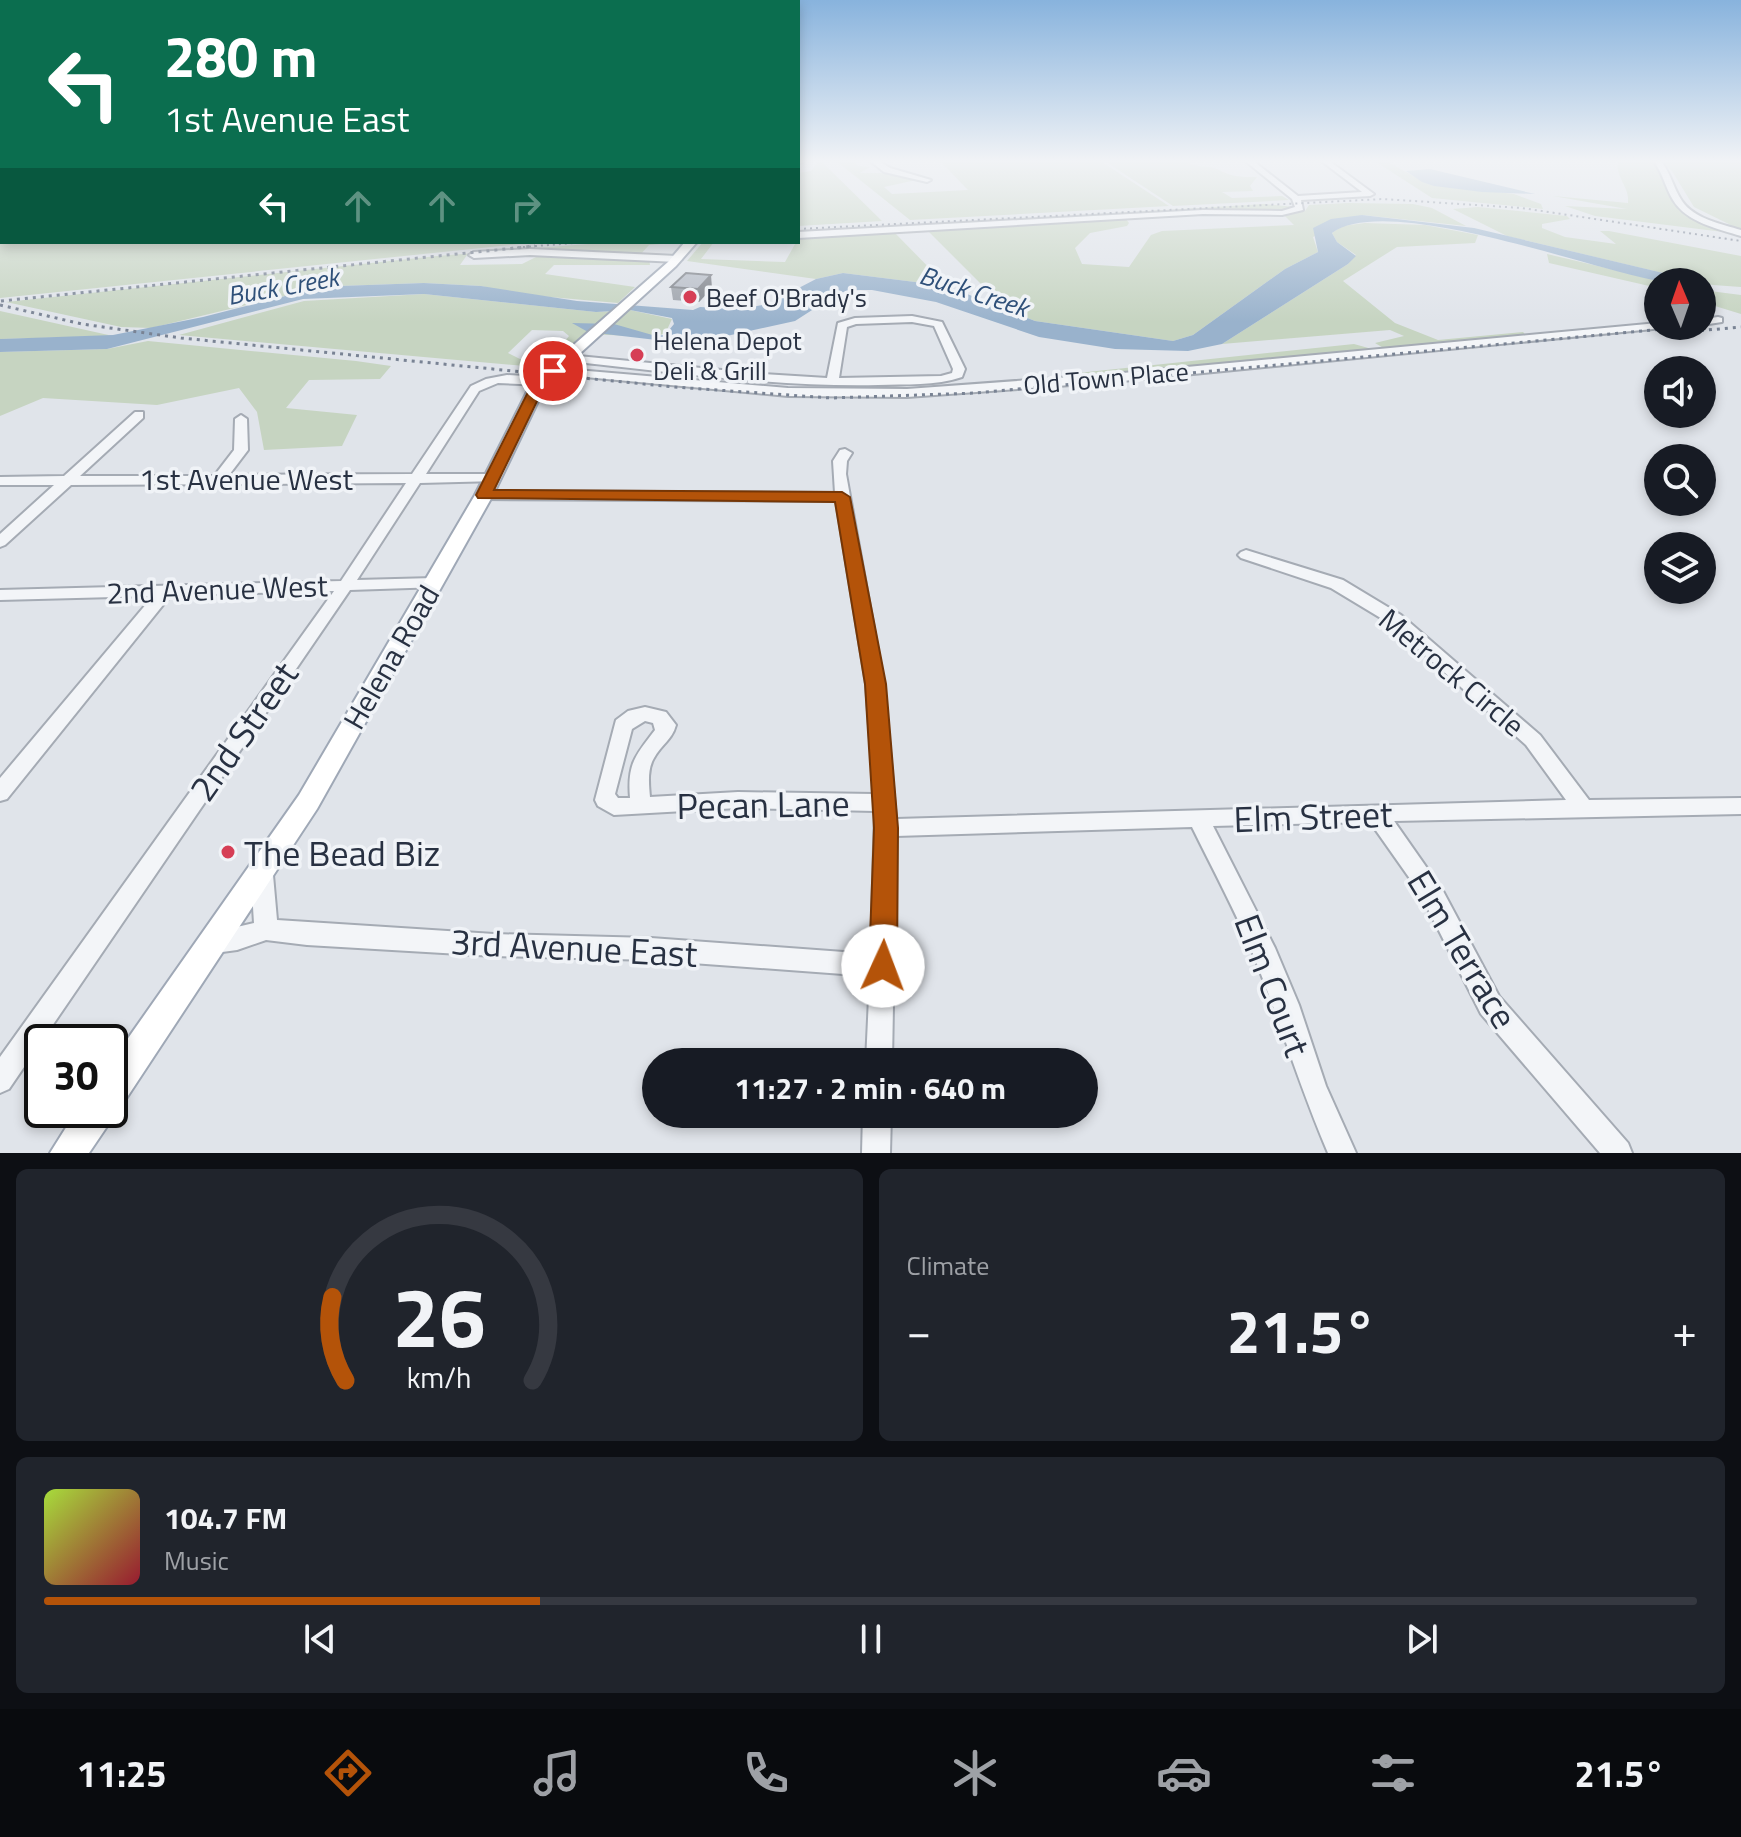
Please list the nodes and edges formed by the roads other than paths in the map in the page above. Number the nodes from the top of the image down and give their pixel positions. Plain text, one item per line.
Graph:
1 (1171, 214) edge
2 (1695, 214) edge
3 (1741, 233) edge
4 (800, 235) edge
5 (689, 244) edge
6 (474, 255) dead end
7 (677, 259) junction
8 (1644, 327) edge
9 (554, 370) junction
10 (832, 382) junction
11 (139, 415) dead end
12 (241, 419) dead end
13 (845, 453) dead end
14 (417, 478) junction
15 (219, 479) junction
16 (68, 480) junction
17 (0, 481) edge
18 (488, 486) junction
19 (842, 497) junction
20 (0, 542) edge
21 (1246, 555) dead end
22 (434, 583) junction
23 (346, 585) junction
24 (167, 590) junction
25 (0, 595) edge
26 (0, 793) edge
27 (885, 803) junction
28 (641, 806) junction
29 (1741, 806) edge
30 (1584, 809) junction
31 (1376, 814) junction
32 (1199, 820) junction
33 (886, 828) junction
34 (262, 872) junction
35 (266, 929) junction
36 (215, 942) junction
37 (883, 966) junction
38 (880, 1048) edge
39 (128, 1067) edge
40 (0, 1080) edge
41 (85, 1128) edge
42 (877, 1128) edge
43 (68, 1153) edge
44 (876, 1153) edge
45 (1342, 1153) edge
46 (1618, 1153) edge

1 - 4 street
2 - 3 street
5 - 7 main road, Helena Road
6 - 7 street
7 - 9 main road, Helena Road
8 - 9 street, Old Town Place
9 - 10 street
9 - 14 street, 2nd Street
9 - 18 main road, Helena Road
10 - 10 street
11 - 16 street
12 - 15 street
13 - 19 street
14 - 15 street, 1st Avenue West
14 - 18 street, 1st Avenue West
14 - 23 street, 2nd Street
15 - 16 street, 1st Avenue West
16 - 17 street, 1st Avenue West
16 - 20 street
18 - 19 street, 1st Avenue West
18 - 22 main road, Helena Road
19 - 27 street
21 - 30 street, Metrock Circle
22 - 23 street, 2nd Avenue West
22 - 34 main road, Helena Road
23 - 24 street, 2nd Avenue West
23 - 40 street, 2nd Street
24 - 25 street, 2nd Avenue West
24 - 26 street
27 - 28 street, Pecan Lane
27 - 33 street
28 - 28 street, Pecan Lane
29 - 30 street, Elm Street
30 - 31 street, Elm Street
31 - 32 street, Elm Street
31 - 46 street, Elm Terrace
32 - 33 street, Elm Street
32 - 45 street, Elm Court
33 - 37 street
34 - 35 street
34 - 36 main road, Helena Road
35 - 36 street, 3rd Avenue East
35 - 37 street, 3rd Avenue East
36 - 39 main road, Helena Road
37 - 38 street
41 - 43 main road
42 - 44 street

